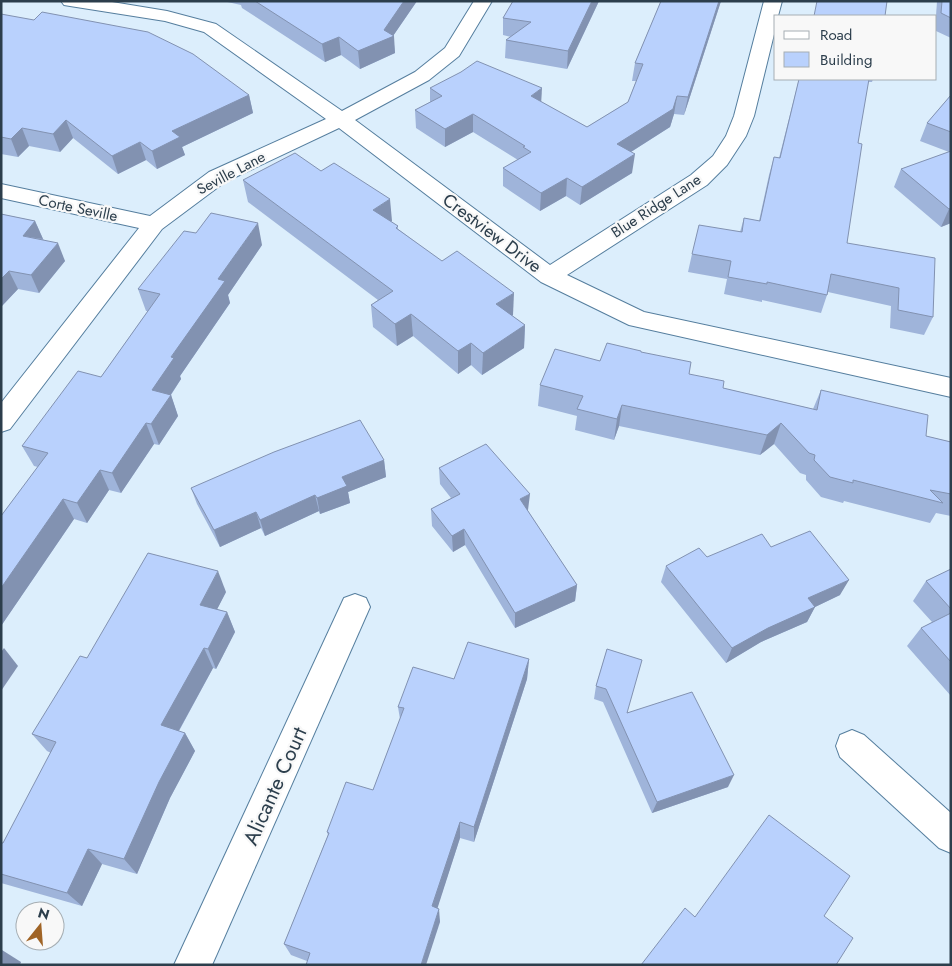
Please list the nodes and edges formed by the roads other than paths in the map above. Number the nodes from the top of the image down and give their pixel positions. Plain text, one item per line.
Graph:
1 (70, 1) edge
2 (483, 1) edge
3 (773, 1) edge
4 (174, 9) edge
5 (340, 120) junction
6 (1, 191) edge
7 (154, 224) junction
8 (549, 276) junction
9 (951, 388) edge
10 (1, 422) edge
11 (356, 607) dead end
12 (852, 746) dead end
13 (951, 836) edge
14 (193, 965) edge

1 - 4 street, Crestview Drive
2 - 5 street, Seville Lane
3 - 8 street, Blue Ridge Lane
4 - 5 street, Crestview Drive
5 - 7 street, Seville Lane
5 - 8 street, Crestview Drive
6 - 7 street, Corte Seville
7 - 10 street, Seville Lane
8 - 9 street, Crestview Drive
11 - 14 street, Alicante Court
12 - 13 street

